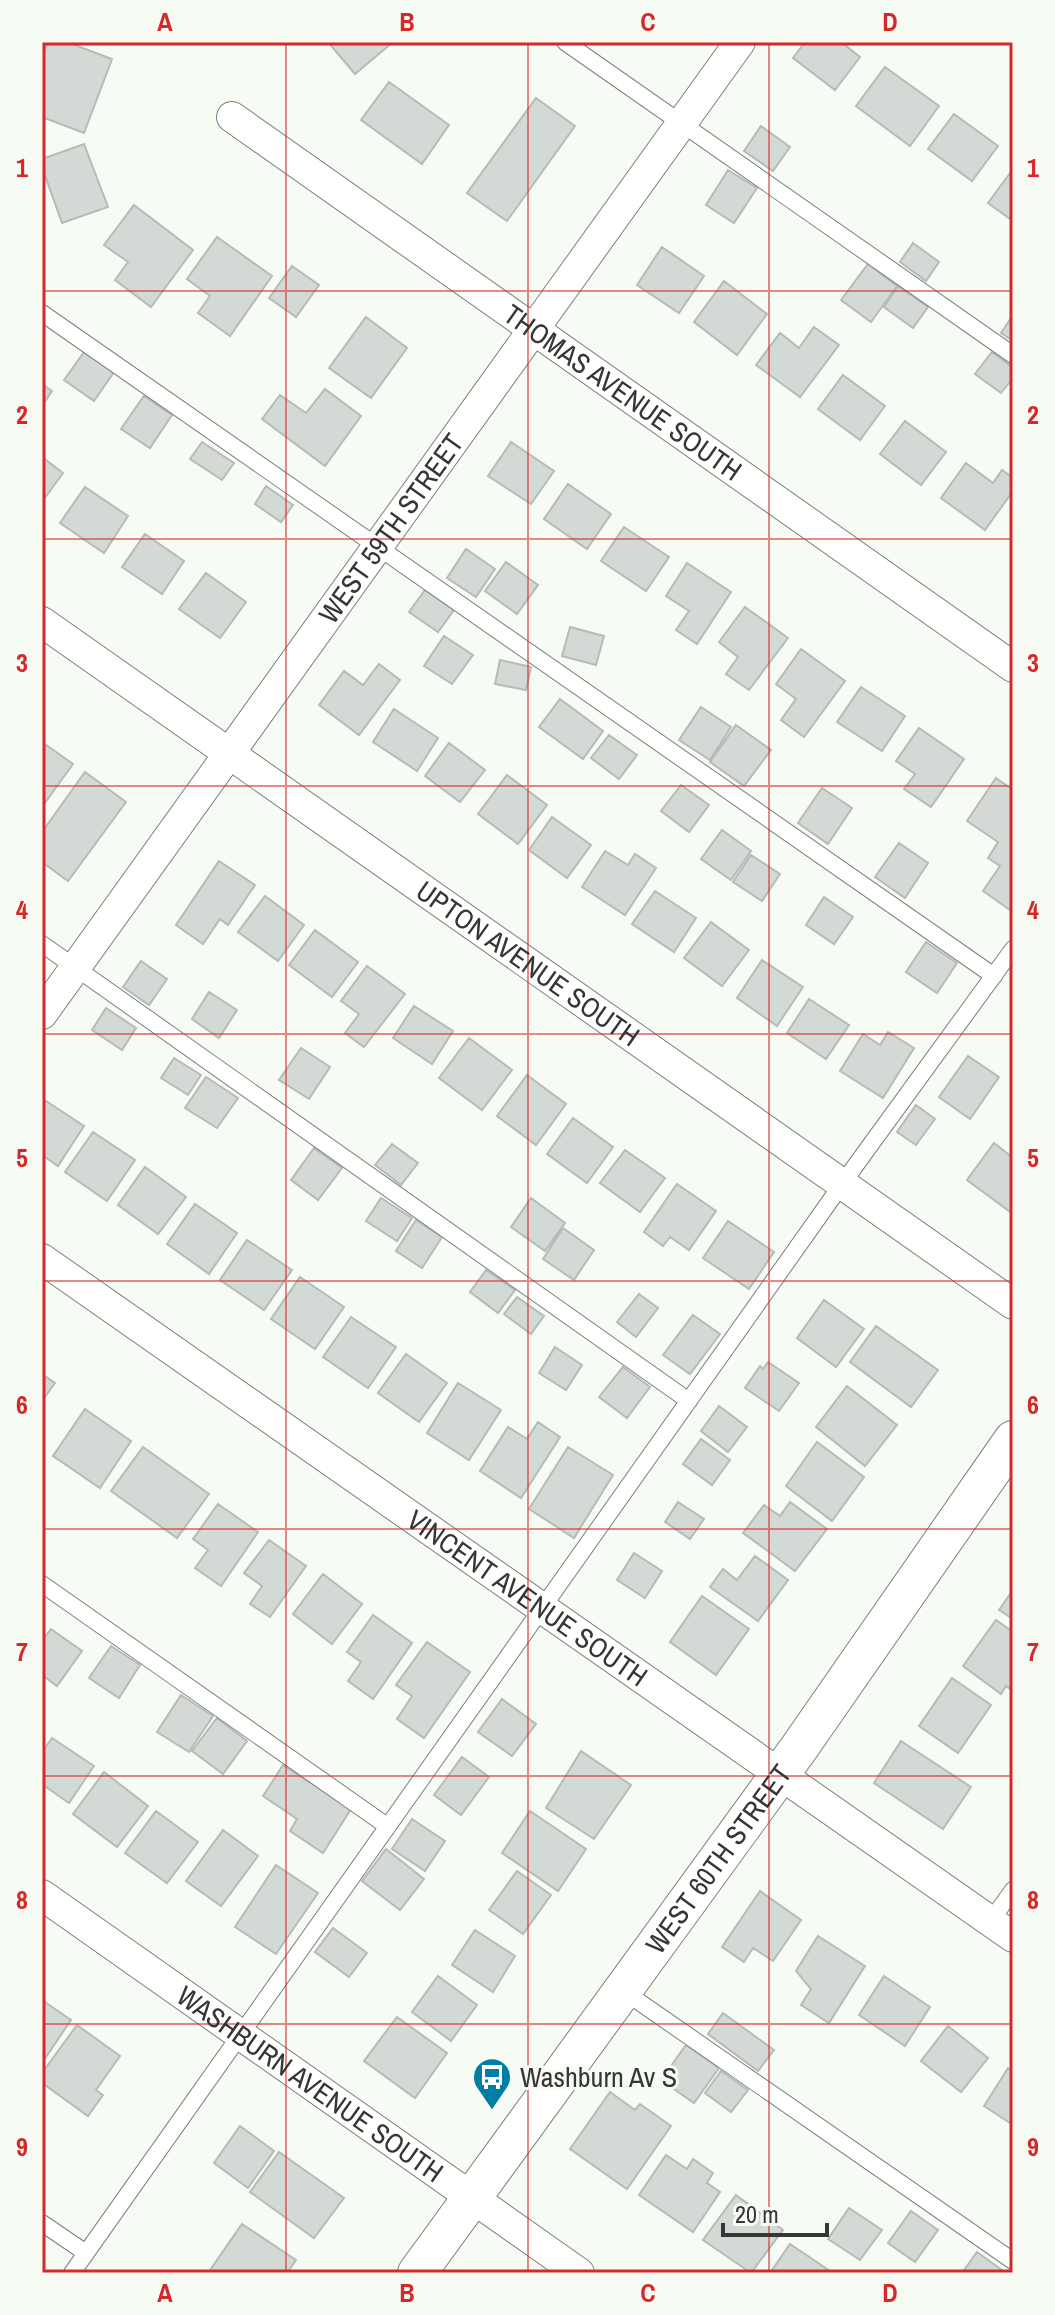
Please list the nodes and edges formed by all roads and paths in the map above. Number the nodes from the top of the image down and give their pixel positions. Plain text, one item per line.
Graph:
1 (565, 42) edge
2 (740, 42) edge
3 (232, 117) dead end
4 (681, 123) junction
5 (42, 313) edge
6 (531, 330) junction
7 (1013, 355) edge
8 (377, 546) junction
9 (42, 622) edge
10 (1013, 667) edge
11 (229, 753) junction
12 (42, 944) edge
13 (1013, 949) edge
14 (75, 968) junction
15 (994, 976) junction
16 (42, 1014) edge
17 (842, 1184) junction
18 (42, 1259) edge
19 (1013, 1304) edge
20 (689, 1401) junction
21 (1013, 1440) edge
22 (42, 1584) edge
23 (541, 1609) junction
24 (779, 1776) junction
25 (387, 1826) junction
26 (1013, 1890) edge
27 (42, 1895) edge
28 (1002, 1930) edge
29 (622, 1990) junction
30 (240, 2035) junction
31 (470, 2197) junction
32 (42, 2223) edge
33 (86, 2253) junction
34 (1013, 2261) edge
35 (72, 2273) edge
36 (417, 2273) edge
37 (579, 2273) edge

1 - 4 lane
2 - 4 street, WEST 59TH STREET
3 - 6 street, THOMAS AVENUE SOUTH
4 - 6 street, WEST 59TH STREET
4 - 7 lane
5 - 8 lane
6 - 8 street, WEST 59TH STREET
6 - 10 street, THOMAS AVENUE SOUTH
8 - 11 street, WEST 59TH STREET
8 - 15 lane
9 - 11 street, UPTON AVENUE SOUTH
11 - 14 street, WEST 59TH STREET
11 - 17 street, UPTON AVENUE SOUTH
12 - 14 lane
13 - 15 lane
14 - 16 street, WEST 59TH STREET
14 - 20 lane
15 - 17 lane
17 - 19 street, UPTON AVENUE SOUTH
17 - 20 lane
18 - 23 street, VINCENT AVENUE SOUTH
20 - 23 lane
21 - 24 street, WEST 60TH STREET
22 - 25 lane
23 - 24 street, VINCENT AVENUE SOUTH
23 - 25 lane
24 - 28 street, VINCENT AVENUE SOUTH
24 - 29 street, WEST 60TH STREET
25 - 30 lane
26 - 28 lane
27 - 30 street, WASHBURN AVENUE SOUTH
29 - 31 street, WEST 60TH STREET
29 - 34 lane
30 - 31 street, WASHBURN AVENUE SOUTH
30 - 33 lane
31 - 36 street, WEST 60TH STREET
31 - 37 street, WASHBURN AVENUE SOUTH
32 - 33 lane
33 - 35 lane

